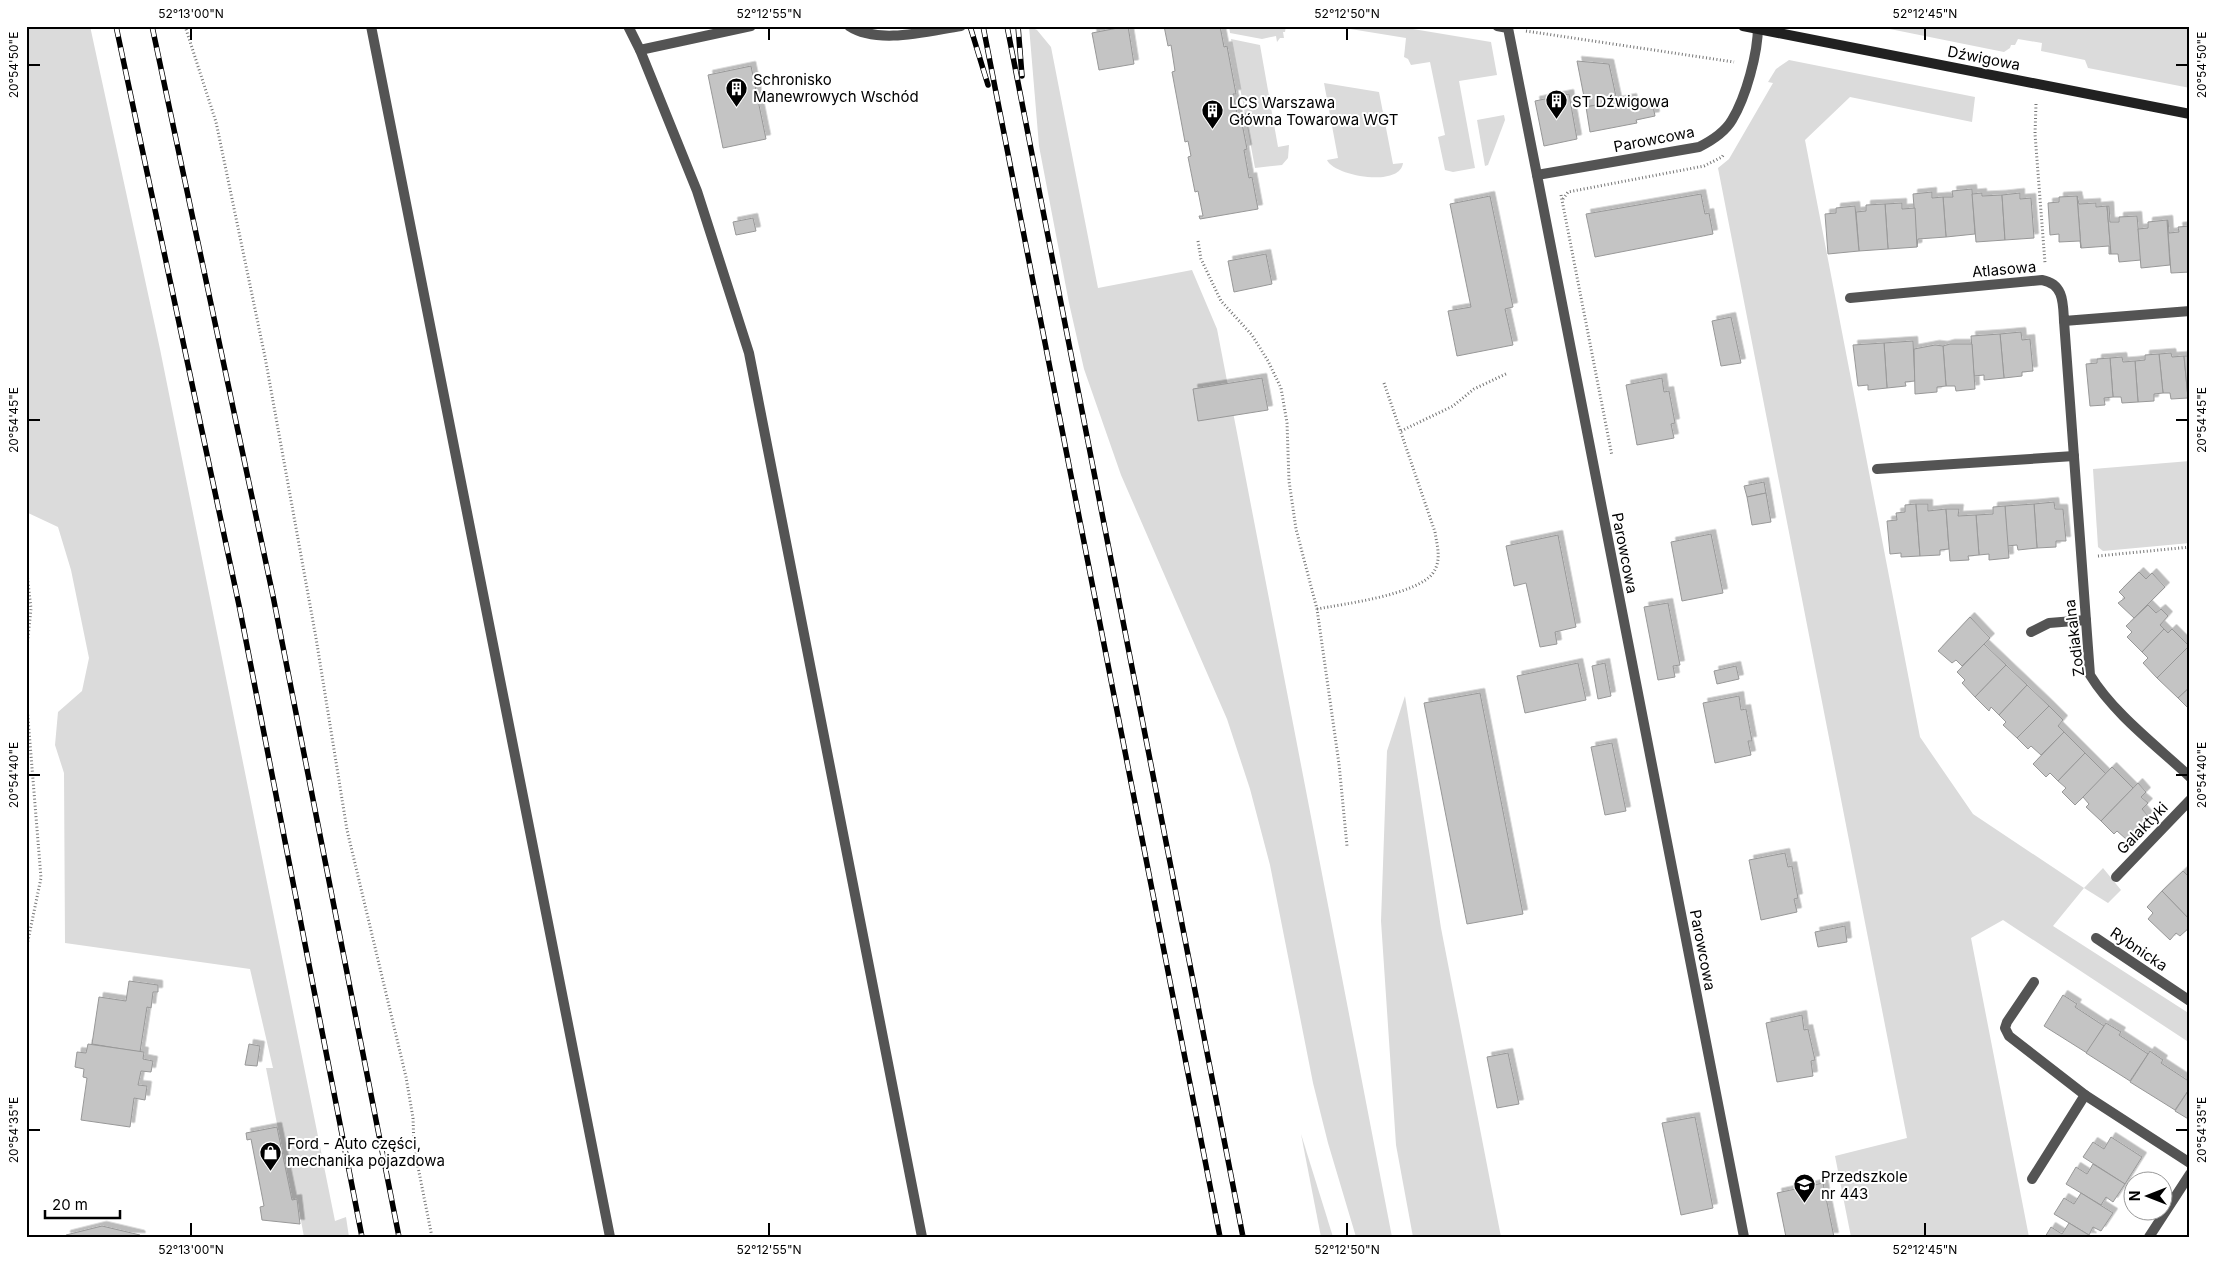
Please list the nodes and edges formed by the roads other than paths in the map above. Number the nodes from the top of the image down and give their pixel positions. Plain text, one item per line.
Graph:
1 (371, 26) edge
2 (628, 26) edge
3 (751, 26) edge
4 (849, 26) edge
5 (961, 26) edge
6 (1497, 26) edge
7 (1743, 26) edge
8 (1758, 28) edge
9 (640, 50) junction
10 (2190, 114) edge
11 (1537, 176) junction
12 (1850, 298) dead end
13 (2190, 311) edge
14 (2064, 322) junction
15 (2074, 456) junction
16 (1877, 469) dead end
17 (2086, 620) junction
18 (2032, 632) dead end
19 (2190, 777) edge
20 (2190, 800) edge
21 (2116, 877) dead end
22 (2096, 938) dead end
23 (2034, 982) dead end
24 (2190, 1001) edge
25 (2085, 1095) junction
26 (2190, 1163) edge
27 (2190, 1174) edge
28 (2032, 1179) dead end
29 (610, 1237) edge
30 (922, 1237) edge
31 (1744, 1237) edge
32 (2150, 1237) edge

1 - 29 street
2 - 9 street
3 - 9 street
4 - 5 street
6 - 11 street
7 - 8 main road, Dźwigowa
8 - 10 main road, Dźwigowa
8 - 11 street, Parowcowa
9 - 30 street
11 - 31 street, Parowcowa
12 - 14 street, Atlasowa
13 - 14 street
14 - 15 street, Zodiakalna
15 - 16 street
15 - 17 street, Zodiakalna
17 - 18 street
17 - 19 street, Zodiakalna
20 - 21 street, Galaktyki
22 - 24 street, Rybnicka
23 - 25 street
25 - 26 street
25 - 28 street
27 - 32 street

